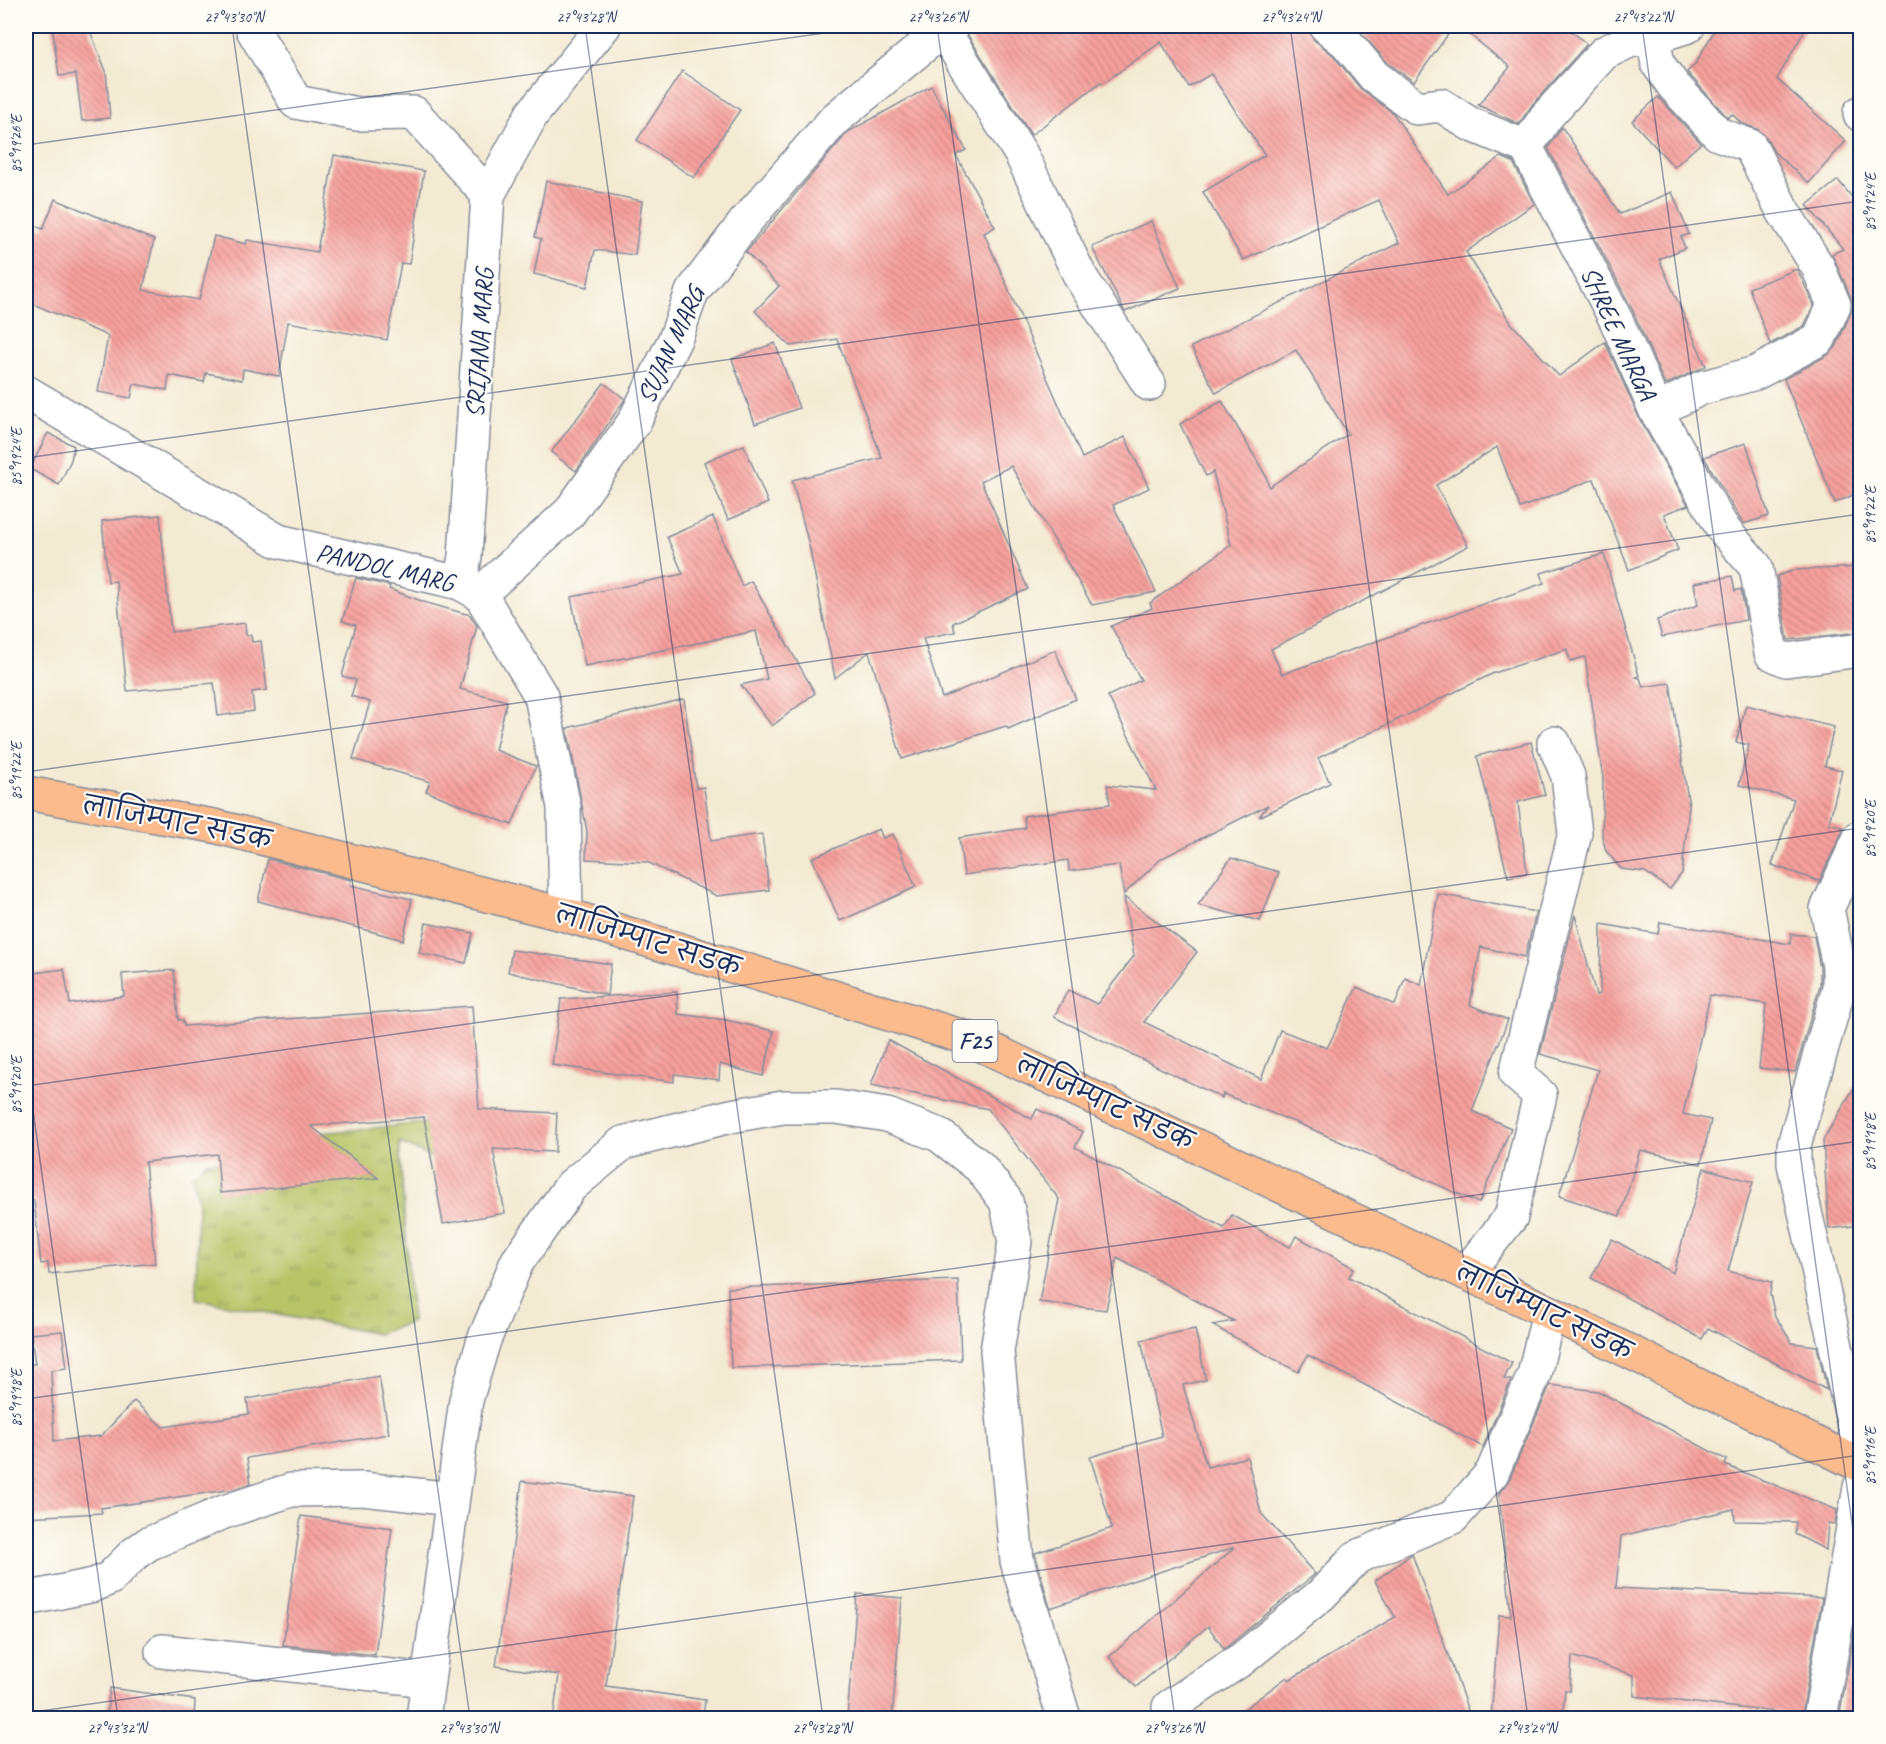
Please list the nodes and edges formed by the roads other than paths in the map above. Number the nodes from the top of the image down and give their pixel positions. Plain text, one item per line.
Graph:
1 (253, 26) edge
2 (604, 26) edge
3 (1326, 26) edge
4 (1688, 26) edge
5 (942, 28) edge
6 (1653, 38) junction
7 (1526, 147) junction
8 (488, 195) junction
9 (1149, 384) dead end
10 (26, 392) edge
11 (1656, 411) junction
12 (470, 588) junction
13 (1860, 650) edge
14 (1554, 743) dead end
15 (26, 793) edge
16 (1860, 837) edge
17 (566, 915) junction
18 (1466, 1273) junction
19 (1549, 1312) junction
20 (1860, 1451) edge
21 (1860, 1465) edge
22 (1860, 1487) edge
23 (452, 1499) junction
24 (26, 1599) edge
25 (162, 1651) dead end
26 (428, 1680) junction
27 (1169, 1707) dead end
28 (423, 1719) edge
29 (1064, 1719) edge
30 (1820, 1719) edge

1 - 8 street
2 - 8 street, SRIJANA MARG
3 - 7 street
4 - 6 street
5 - 9 street
5 - 12 street, SUJAN MARG
6 - 7 street
6 - 11 street
7 - 11 street, SHREE MARGA
8 - 12 street, SRIJANA MARG
10 - 12 street, PANDOL MARG
11 - 13 street, SHREE MARGA
12 - 17 street, PANDOL MARG
14 - 18 street
15 - 17 main road, लाजिम्पाट सडक / F25
16 - 20 street
17 - 18 main road, लाजिम्पाट सडक / F25
18 - 19 main road, लाजिम्पाट सडक / F25
19 - 21 main road, लाजिम्पाट सडक / F25
19 - 27 street
22 - 30 street
23 - 24 street
23 - 26 street
23 - 29 street
25 - 26 street
26 - 28 street

